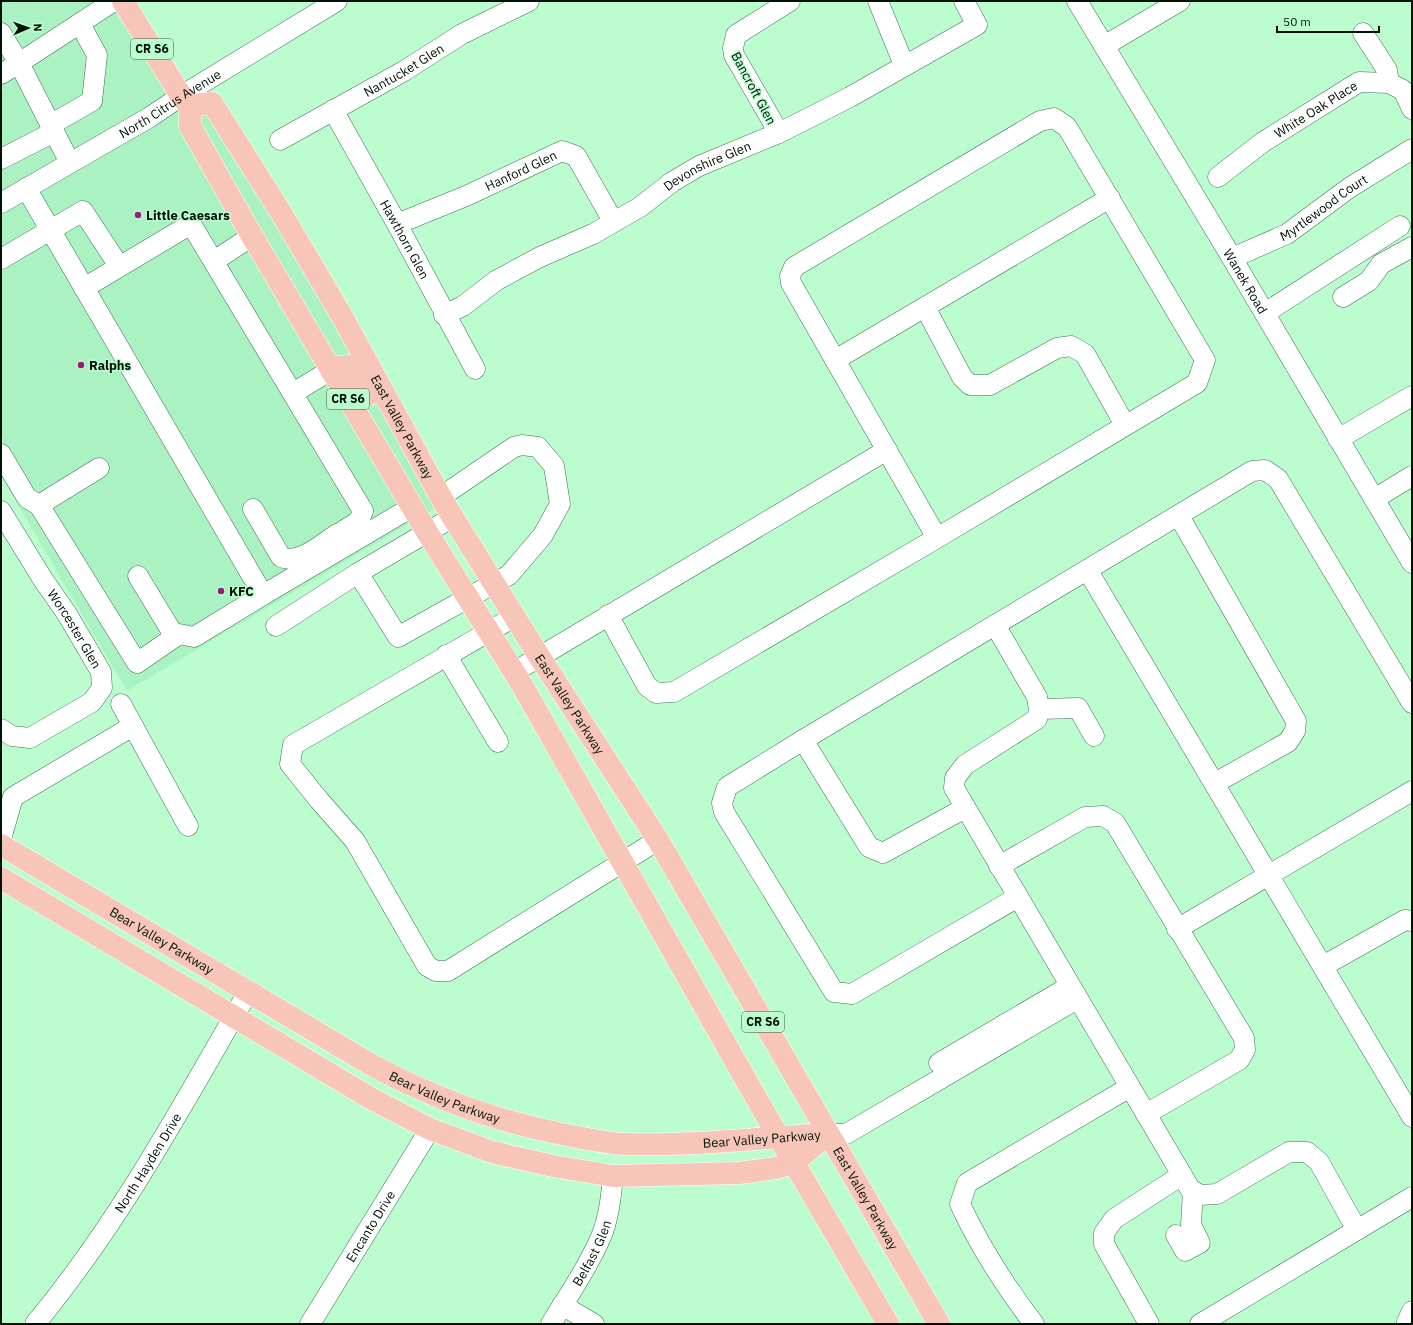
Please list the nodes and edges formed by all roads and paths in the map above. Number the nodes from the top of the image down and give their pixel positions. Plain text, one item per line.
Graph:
1 (114, 1) edge
2 (123, 1) edge
3 (337, 1) edge
4 (529, 1) edge
5 (790, 1) edge
6 (878, 1) edge
7 (964, 1) edge
8 (1077, 1) edge
9 (1180, 1) edge
10 (314, 7) edge
11 (80, 24) junction
12 (1, 33) edge
13 (1363, 33) dead end
14 (1104, 46) junction
15 (20, 63) junction
16 (904, 65) junction
17 (1, 74) edge
18 (1402, 86) edge
19 (186, 101) junction
20 (1412, 109) edge
21 (333, 110) junction
22 (52, 128) junction
23 (778, 133) junction
24 (280, 140) dead end
25 (1412, 150) edge
26 (1, 159) edge
27 (70, 163) junction
28 (1218, 177) dead end
29 (26, 188) junction
30 (1110, 198) junction
31 (1, 203) edge
32 (613, 221) junction
33 (397, 224) junction
34 (1400, 226) dead end
35 (50, 229) junction
36 (252, 236) junction
37 (1412, 247) edge
38 (1232, 258) junction
39 (1, 259) edge
40 (214, 261) junction
41 (119, 266) junction
42 (84, 288) junction
43 (1343, 297) dead end
44 (925, 307) junction
45 (1265, 314) junction
46 (444, 315) junction
47 (835, 360) junction
48 (475, 369) dead end
49 (331, 370) junction
50 (293, 393) junction
51 (1412, 396) edge
52 (401, 425) junction
53 (1125, 425) junction
54 (1338, 439) junction
55 (887, 450) junction
56 (1, 454) edge
57 (99, 468) dead end
58 (1412, 476) edge
59 (442, 496) junction
60 (1374, 499) junction
61 (39, 504) junction
62 (412, 507) junction
63 (252, 509) dead end
64 (1, 511) edge
65 (1179, 516) junction
66 (453, 517) junction
67 (427, 532) junction
68 (937, 538) junction
69 (1412, 563) edge
70 (1088, 571) junction
71 (358, 573) junction
72 (138, 576) dead end
73 (494, 583) junction
74 (263, 596) junction
75 (469, 598) junction
76 (608, 615) junction
77 (514, 616) junction
78 (995, 624) junction
79 (276, 626) dead end
80 (489, 630) junction
81 (175, 637) junction
82 (446, 654) junction
83 (539, 656) junction
84 (514, 672) junction
85 (1412, 703) edge
86 (121, 704) dead end
87 (1039, 709) junction
88 (133, 726) junction
89 (1, 729) edge
90 (1094, 736) dead end
91 (803, 740) junction
92 (498, 742) dead end
93 (1215, 783) junction
94 (1412, 791) edge
95 (965, 808) junction
96 (188, 826) dead end
97 (1, 839) edge
98 (658, 840) junction
99 (1, 845) edge
100 (621, 863) junction
101 (999, 866) junction
102 (1269, 875) junction
103 (1, 878) edge
104 (1018, 897) junction
105 (1412, 921) edge
106 (1177, 929) junction
107 (1323, 966) junction
108 (248, 992) junction
109 (1074, 992) junction
110 (233, 1017) junction
111 (1130, 1087) junction
112 (1146, 1114) junction
113 (1412, 1117) edge
114 (430, 1129) junction
115 (828, 1134) junction
116 (778, 1137) junction
117 (793, 1163) junction
118 (1182, 1175) junction
119 (613, 1176) junction
120 (1193, 1191) junction
121 (1412, 1197) edge
122 (1357, 1230) junction
123 (1176, 1235) dead end
124 (562, 1305) junction
125 (1412, 1311) edge
126 (35, 1324) edge
127 (310, 1324) edge
128 (551, 1324) edge
129 (594, 1324) edge
130 (888, 1324) edge
131 (939, 1324) edge
132 (1034, 1324) edge
133 (1150, 1324) edge
134 (1200, 1324) edge
135 (1411, 1324) edge

1 - 11 street
2 - 19 main road, CR S6
3 - 10 street, North Citrus Avenue
4 - 21 street, Nantucket Glen
5 - 23 street, Bancroft Glen
6 - 16 street
7 - 16 street, Devonshire Glen
8 - 14 street, Wanek Road
9 - 14 street
10 - 19 street, North Citrus Avenue
11 - 15 street
11 - 22 street
12 - 15 street
13 - 18 street
14 - 38 street, Wanek Road
15 - 17 street
15 - 22 street
16 - 23 street, Devonshire Glen
18 - 20 street
18 - 28 street, White Oak Place
19 - 27 street, North Citrus Avenue
19 - 36 main road, CR S6
19 - 52 main road, East Valley Parkway / CR S6
21 - 24 street, Nantucket Glen
21 - 33 street, Hawthorn Glen
22 - 26 street
22 - 27 street
23 - 32 street, Devonshire Glen
25 - 38 street, Myrtlewood Court
27 - 29 street, North Citrus Avenue
29 - 31 street, North Citrus Avenue
29 - 35 street
30 - 44 street
30 - 47 street
30 - 53 street
32 - 33 street, Hanford Glen
32 - 46 street, Devonshire Glen
33 - 46 street, Hawthorn Glen
34 - 45 street
35 - 39 street
35 - 41 street
35 - 42 street
36 - 40 street
36 - 49 main road, CR S6
37 - 43 street
38 - 45 street, Wanek Road
40 - 41 street
40 - 50 street
41 - 42 street
42 - 74 street
44 - 47 street
44 - 53 street
45 - 54 street, Wanek Road
46 - 48 street, Hawthorn Glen
47 - 55 street
49 - 50 street
49 - 52 main road
49 - 62 main road, CR S6
50 - 63 street
51 - 54 street
52 - 59 main road, East Valley Parkway / CR S6
53 - 68 street
54 - 60 street, Wanek Road
55 - 68 street
55 - 76 street
56 - 61 street
57 - 61 street
58 - 60 street
59 - 66 main road, East Valley Parkway / CR S6
59 - 73 street
60 - 69 street, Wanek Road
61 - 81 street
62 - 67 main road, CR S6
62 - 74 street
64 - 89 street, Worcester Glen
65 - 70 street
65 - 85 street
65 - 93 street
66 - 67 street
66 - 73 main road, East Valley Parkway / CR S6
67 - 71 street
67 - 75 main road, CR S6
68 - 76 street
70 - 78 street
70 - 93 street
71 - 75 street
71 - 79 street
72 - 81 street
73 - 75 street
73 - 77 main road, East Valley Parkway / CR S6
74 - 81 street
75 - 80 main road, CR S6
76 - 83 street
77 - 80 street
77 - 83 main road, East Valley Parkway / CR S6
78 - 87 street
78 - 91 street
80 - 82 street
80 - 84 main road, CR S6
82 - 92 street
82 - 100 street
83 - 84 street
83 - 98 main road, East Valley Parkway / CR S6
84 - 100 main road, CR S6
86 - 88 street
87 - 90 street
87 - 95 street
88 - 96 street
88 - 97 street
91 - 95 street
91 - 104 street
93 - 102 street
94 - 102 street
95 - 101 street
98 - 100 street
98 - 115 main road, East Valley Parkway / CR S6
99 - 108 main road, Bear Valley Parkway
100 - 116 main road, CR S6
101 - 104 street
101 - 106 street
102 - 106 street
102 - 107 street
103 - 110 main road, Bear Valley Parkway
104 - 109 street
105 - 107 street
106 - 112 street
107 - 113 street
108 - 110 street, North Hayden Drive
108 - 116 main road, Bear Valley Parkway
109 - 111 street
109 - 115 street
110 - 114 main road, Bear Valley Parkway
110 - 126 street, North Hayden Drive
111 - 112 street
111 - 132 street
112 - 118 street
114 - 119 main road, Bear Valley Parkway
114 - 127 street, Encanto Drive
115 - 116 main road, Bear Valley Parkway
115 - 117 main road, Bear Valley Parkway
115 - 131 main road, East Valley Parkway / CR S6
116 - 117 main road, CR S6
117 - 119 main road, Bear Valley Parkway
117 - 130 main road, CR S6
118 - 120 street
118 - 133 street
119 - 124 street, Belfast Glen
120 - 122 street
120 - 123 street
121 - 122 street
122 - 134 street
124 - 128 street, Belfast Glen
124 - 129 street
125 - 135 street

